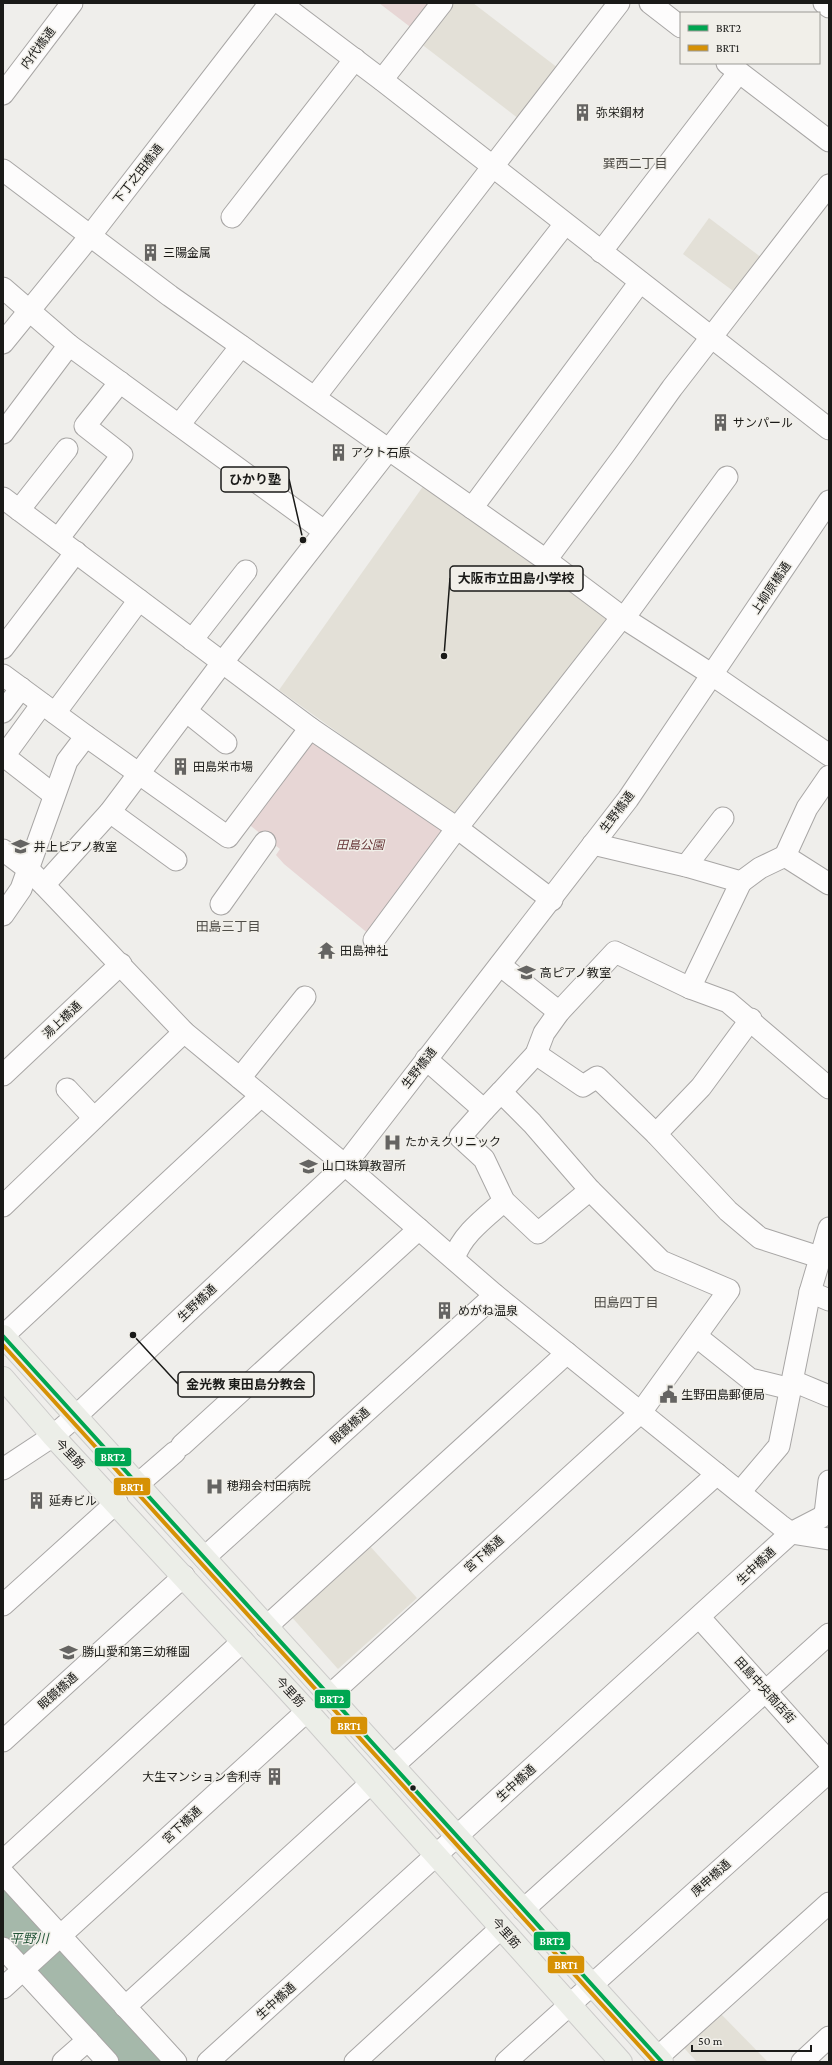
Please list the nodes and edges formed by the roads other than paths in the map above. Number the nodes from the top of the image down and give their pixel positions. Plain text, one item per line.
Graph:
1 (72, 3) edge
2 (270, 3) edge
3 (280, 3) edge
4 (442, 3) edge
5 (619, 3) edge
6 (650, 3) edge
7 (824, 3) edge
8 (829, 7) edge
9 (680, 26) edge
10 (355, 59) junction
11 (733, 68) edge
12 (382, 80) junction
13 (3, 94) edge
14 (829, 141) edge
15 (492, 168) junction
16 (3, 170) edge
17 (829, 185) edge
18 (232, 216) dead end
19 (565, 224) junction
20 (90, 236) junction
21 (601, 252) junction
22 (640, 282) junction
23 (3, 288) edge
24 (31, 311) junction
25 (710, 337) junction
26 (3, 343) edge
27 (69, 345) junction
28 (241, 346) junction
29 (120, 382) junction
30 (315, 397) junction
31 (7, 421) edge
32 (178, 425) junction
33 (829, 429) edge
34 (67, 449) dead end
35 (389, 450) junction
36 (726, 477) dead end
37 (829, 501) edge
38 (10, 508) edge
39 (472, 508) junction
40 (324, 531) junction
41 (58, 539) junction
42 (76, 552) junction
43 (546, 560) junction
44 (246, 571) dead end
45 (139, 600) junction
46 (623, 617) junction
47 (192, 640) junction
48 (3, 648) edge
49 (222, 663) junction
50 (711, 674) junction
51 (3, 675) edge
52 (21, 688) junction
53 (48, 709) junction
54 (186, 711) junction
55 (3, 712) edge
56 (310, 728) junction
57 (86, 736) junction
58 (226, 743) dead end
59 (829, 755) edge
60 (139, 774) junction
61 (829, 776) edge
62 (54, 795) junction
63 (110, 812) junction
64 (723, 818) dead end
65 (239, 823) junction
66 (457, 828) junction
67 (593, 844) junction
68 (3, 850) edge
69 (785, 856) junction
70 (176, 860) dead end
71 (686, 866) junction
72 (28, 869) junction
73 (741, 882) junction
74 (829, 884) edge
75 (44, 885) junction
76 (552, 900) junction
77 (221, 904) dead end
78 (3, 915) edge
79 (374, 940) dead end
80 (121, 964) junction
81 (500, 965) junction
82 (690, 988) junction
83 (305, 996) dead end
84 (559, 1012) junction
85 (751, 1019) junction
86 (184, 1032) junction
87 (536, 1054) junction
88 (426, 1059) junction
89 (3, 1075) edge
90 (240, 1078) junction
91 (67, 1088) dead end
92 (829, 1088) edge
93 (501, 1092) junction
94 (261, 1096) junction
95 (484, 1110) junction
96 (94, 1118) junction
97 (656, 1134) junction
98 (345, 1165) junction
99 (590, 1190) junction
100 (504, 1201) junction
101 (3, 1206) edge
102 (829, 1228) edge
103 (419, 1229) junction
104 (819, 1257) junction
105 (454, 1259) junction
106 (495, 1294) junction
107 (820, 1296) edge
108 (3, 1336) edge
109 (696, 1336) junction
110 (567, 1353) junction
111 (3, 1378) edge
112 (792, 1385) junction
113 (829, 1396) edge
114 (640, 1412) junction
115 (75, 1417) junction
116 (53, 1436) junction
117 (3, 1469) edge
118 (716, 1474) junction
119 (829, 1481) edge
120 (137, 1485) junction
121 (740, 1492) junction
122 (117, 1502) junction
123 (827, 1512) edge
124 (791, 1533) junction
125 (829, 1539) edge
126 (204, 1558) junction
127 (184, 1576) junction
128 (3, 1605) edge
129 (700, 1618) junction
130 (266, 1627) junction
131 (829, 1634) edge
132 (243, 1641) junction
133 (767, 1692) junction
134 (329, 1696) junction
135 (307, 1711) junction
136 (3, 1741) edge
137 (829, 1762) edge
138 (393, 1766) junction
139 (829, 1772) edge
140 (371, 1783) junction
141 (457, 1837) junction
142 (436, 1856) junction
143 (3, 1861) edge
144 (3, 1873) edge
145 (829, 1903) edge
146 (523, 1910) junction
147 (501, 1928) junction
148 (59, 1938) junction
149 (3, 1948) edge
150 (25, 1968) junction
151 (592, 1985) junction
152 (3, 1988) edge
153 (570, 2005) junction
154 (125, 2007) junction
155 (829, 2037) edge
156 (88, 2040) junction
157 (660, 2060) edge
158 (63, 2062) edge
159 (108, 2062) edge
160 (176, 2062) edge
161 (208, 2062) edge
162 (355, 2062) edge
163 (506, 2062) edge
164 (621, 2062) edge
165 (802, 2062) edge

1 - 13 street, 内代橋通
2 - 20 street, 下丁之田橋通
3 - 10 street
4 - 12 street
5 - 15 street
6 - 9 street
7 - 8 street
10 - 12 street
10 - 18 street
11 - 14 street
11 - 21 street
12 - 15 street
15 - 19 street
15 - 30 street
16 - 20 street
17 - 25 street
19 - 21 street
19 - 35 street
20 - 24 street, 下丁之田橋通
20 - 28 street
21 - 22 street
22 - 25 street
22 - 39 street
23 - 24 street
24 - 26 street, 下丁之田橋通
24 - 27 street
25 - 33 street
25 - 43 street
27 - 29 street
27 - 31 street
28 - 30 street
28 - 32 street
29 - 32 street
29 - 41 street
30 - 35 street
32 - 40 street
34 - 38 street
35 - 39 street
35 - 40 street
36 - 46 street
37 - 50 street, 上柳原橋通
38 - 41 street
39 - 43 street
40 - 49 street
41 - 42 street
42 - 45 street
42 - 48 street
43 - 46 street
44 - 47 street
45 - 47 street
45 - 53 street
46 - 50 street
46 - 66 street
47 - 49 street
49 - 54 street
49 - 56 street
50 - 59 street
50 - 67 street, 生野橋通
51 - 52 street
52 - 53 street
52 - 55 street
53 - 57 street
53 - 62 street
54 - 58 street
54 - 60 street
56 - 65 street
56 - 66 street
57 - 60 street
57 - 62 street
60 - 63 street
60 - 65 street
61 - 69 street
62 - 72 street
63 - 70 street
63 - 75 street
64 - 71 street
65 - 77 street
66 - 76 street
66 - 79 street
67 - 71 street
67 - 76 street, 生野橋通
68 - 72 street
69 - 73 street
69 - 74 street
71 - 73 street
72 - 75 street
72 - 78 street
73 - 82 street
75 - 80 street
76 - 81 street, 生野橋通
80 - 86 street
80 - 89 street, 湯上橋通
81 - 84 street
81 - 88 street, 生野橋通
82 - 84 street
82 - 85 street
83 - 90 street
84 - 87 street
85 - 92 street
85 - 97 street
86 - 90 street
86 - 96 street
87 - 93 street
87 - 97 street
88 - 95 street
88 - 98 street, 生野橋通
90 - 94 street
91 - 96 street
93 - 95 street
93 - 99 street
94 - 98 street
94 - 108 street
95 - 100 street
96 - 101 street
97 - 104 street
98 - 103 street
98 - 115 street, 生野橋通
99 - 100 street
99 - 109 street, 宮下橋通
100 - 105 street
102 - 104 street
103 - 105 street
103 - 120 street
104 - 107 street
105 - 106 street
106 - 110 street
106 - 126 street, 眼鏡橋通
107 - 112 street
108 - 115 main road
109 - 112 street
109 - 114 street, 宮下橋通
110 - 114 street
110 - 130 street
111 - 116 main road, 今里筋
112 - 113 street
112 - 121 street
114 - 118 street
114 - 134 street, 宮下橋通
115 - 116 street, 生野橋通
115 - 120 main road
116 - 117 street
116 - 122 main road, 今里筋
118 - 121 street
118 - 138 street
119 - 123 street
120 - 126 main road
121 - 124 street
122 - 127 main road, 今里筋
122 - 128 street
123 - 124 street, 生中橋通
124 - 125 street
124 - 129 street, 生中橋通
126 - 130 main road
127 - 132 main road, 今里筋
127 - 136 street, 眼鏡橋通
129 - 133 street, 田島中央商店街
129 - 141 street, 生中橋通
130 - 134 main road
131 - 133 street
132 - 135 main road, 今里筋
132 - 143 street
133 - 137 street, 田島中央商店街
133 - 146 street
134 - 138 main road
135 - 140 main road, 今里筋
135 - 148 street, 宮下橋通
138 - 141 main road
139 - 151 street, 庚申橋通
140 - 142 main road, 今里筋
140 - 154 street
141 - 142 street, 生中橋通
141 - 146 main road
142 - 147 main road, 今里筋
142 - 161 street, 生中橋通
144 - 148 street
145 - 157 street
146 - 151 main road
147 - 153 main road, 今里筋
147 - 162 street
148 - 150 street, 宮下橋通
148 - 154 street
149 - 150 street
150 - 152 street
150 - 156 street
151 - 153 street, 庚申橋通
151 - 157 main road
153 - 163 street
153 - 164 main road, 今里筋
154 - 160 street
155 - 165 street
156 - 158 street
156 - 159 street

